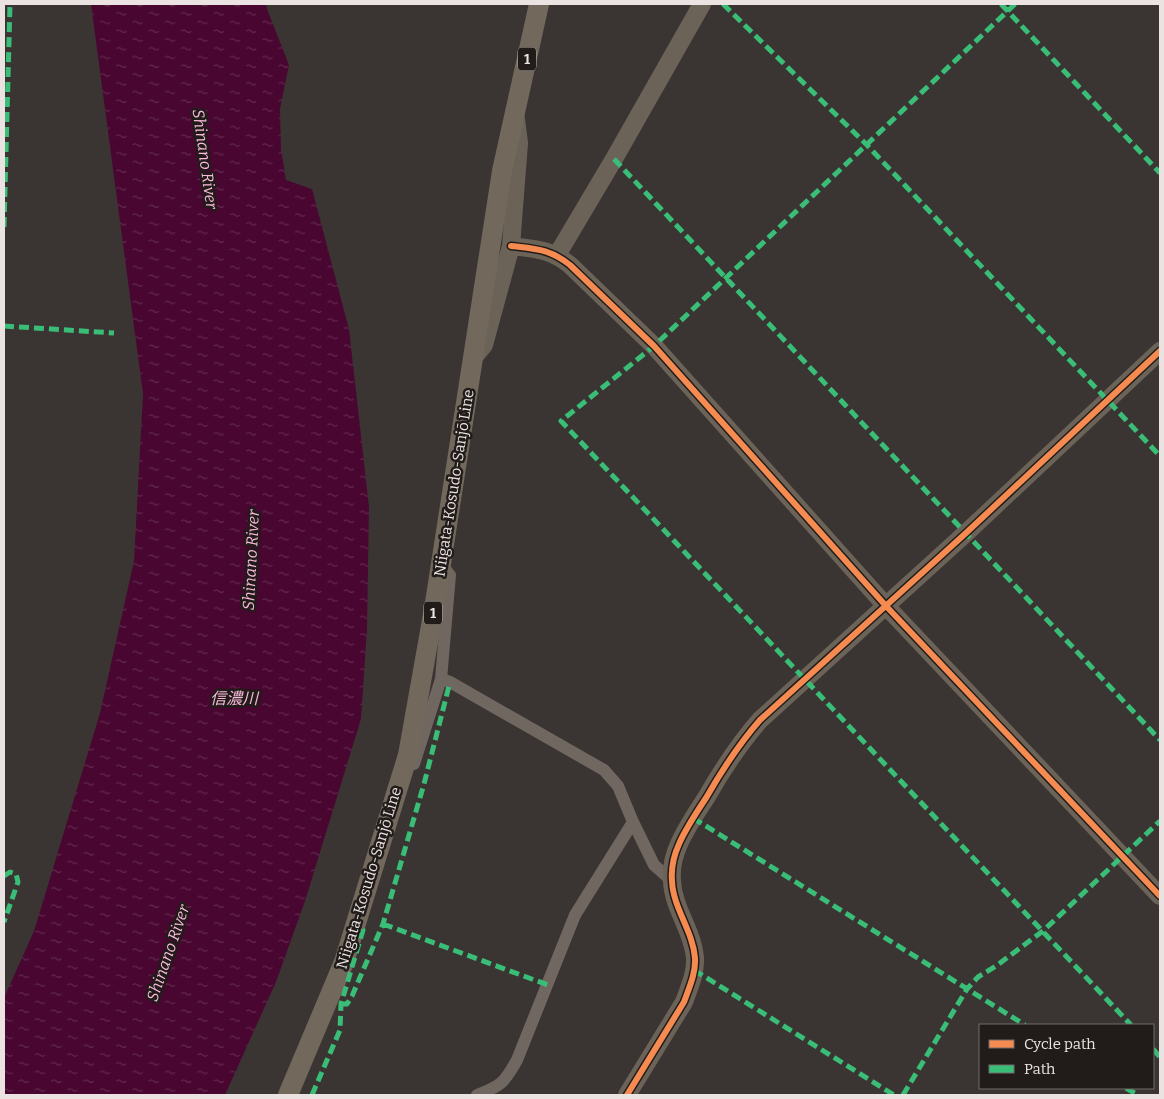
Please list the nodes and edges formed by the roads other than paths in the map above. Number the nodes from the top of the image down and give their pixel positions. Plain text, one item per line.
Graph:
1 (539, 4) edge
2 (702, 4) edge
3 (515, 114) junction
4 (511, 246) junction
5 (557, 255) junction
6 (1160, 351) edge
7 (474, 357) junction
8 (441, 564) junction
9 (886, 606) junction
10 (441, 679) junction
11 (394, 798) junction
12 (633, 822) junction
13 (671, 880) junction
14 (1160, 896) edge
15 (288, 1095) edge
16 (476, 1095) edge
17 (627, 1095) edge

1 - 3 main road, Niigata-Kosudo-Sanjō Line / 1
2 - 5 street
3 - 4 street
3 - 7 main road, Niigata-Kosudo-Sanjō Line / 1
4 - 5 street
4 - 7 street
5 - 9 street
6 - 9 street
7 - 8 main road, Niigata-Kosudo-Sanjō Line / 1
8 - 10 street
8 - 11 main road, Niigata-Kosudo-Sanjō Line / 1
9 - 13 street
9 - 14 street
10 - 11 street
10 - 12 street
11 - 15 main road, Niigata-Kosudo-Sanjō Line / 1
12 - 13 street
12 - 16 street
13 - 17 street

